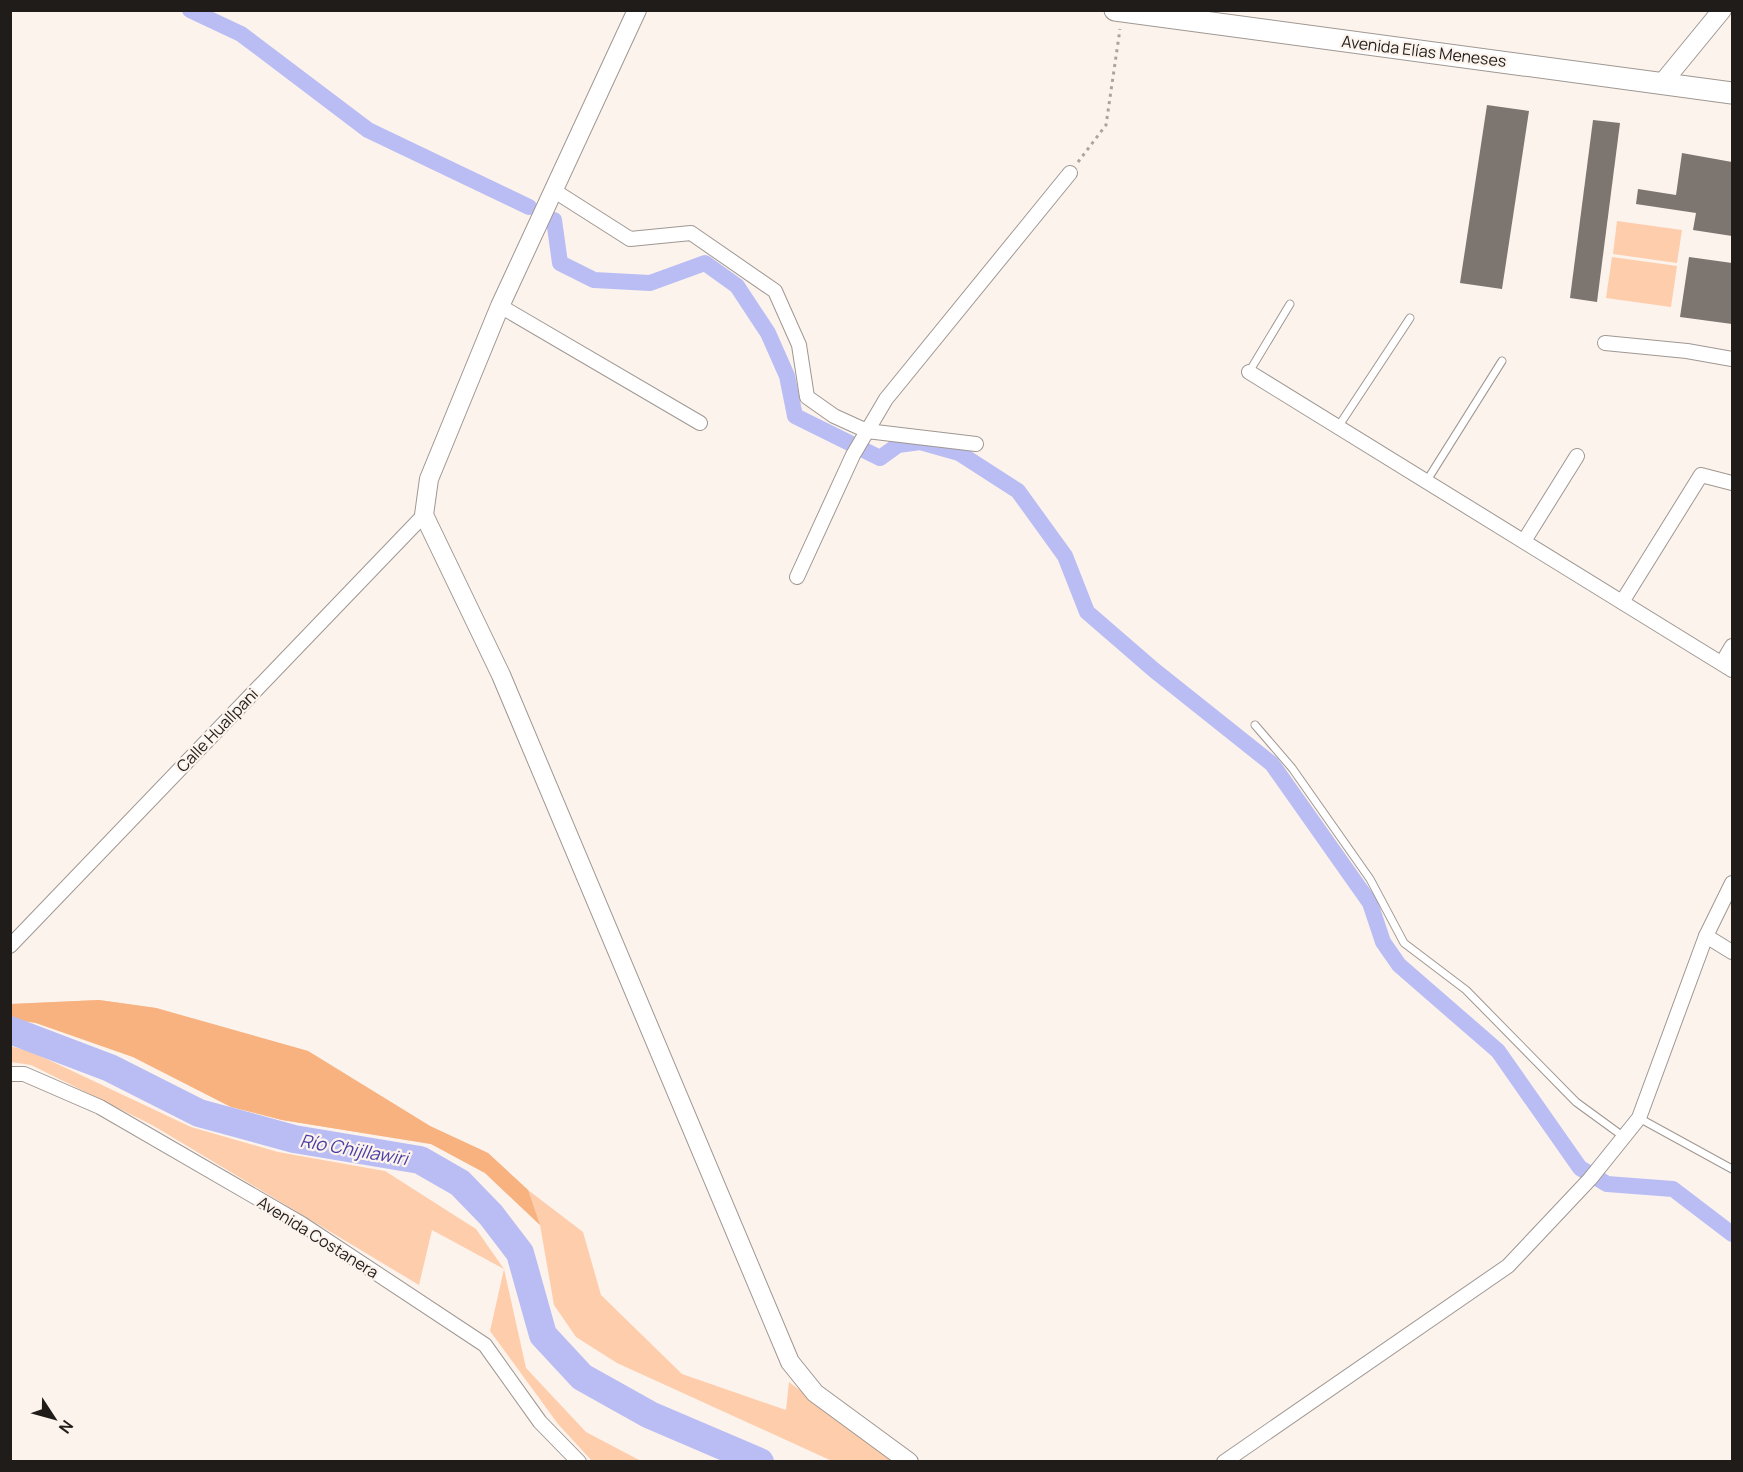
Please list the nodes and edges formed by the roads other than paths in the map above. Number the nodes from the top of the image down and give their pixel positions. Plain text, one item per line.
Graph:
1 (637, 10) edge
2 (1722, 10) edge
3 (1119, 11) edge
4 (1663, 82) junction
5 (1732, 93) edge
6 (1070, 173) road end
7 (552, 190) junction
8 (1290, 304) dead end
9 (500, 306) junction
10 (1410, 318) dead end
11 (1605, 343) dead end
12 (1732, 359) edge
13 (1502, 361) dead end
14 (1249, 372) joint
15 (700, 423) dead end
16 (1338, 428) junction
17 (864, 435) junction
18 (976, 444) dead end
19 (1577, 456) dead end
20 (1426, 482) junction
21 (1732, 483) edge
22 (424, 515) junction
23 (1524, 541) junction
24 (797, 577) dead end
25 (1622, 602) junction
26 (1732, 646) edge
27 (1727, 667) edge
28 (1255, 725) dead end
29 (1732, 883) edge
30 (1706, 936) junction
31 (10, 946) edge
32 (1732, 952) edge
33 (10, 1074) edge
34 (1639, 1118) junction
35 (1624, 1137) junction
36 (1732, 1169) edge
37 (579, 1461) edge
38 (909, 1461) edge
39 (1224, 1461) edge

1 - 7 street
2 - 4 street
3 - 4 main road, Avenida Elías Meneses
4 - 5 main road, Avenida Elías Meneses
6 - 17 street
7 - 9 street
7 - 17 street
8 - 14 lane
9 - 15 street
9 - 22 street
10 - 16 lane
11 - 12 street
13 - 20 lane
14 - 16 street
16 - 20 street
17 - 18 street
17 - 24 street
19 - 23 street
20 - 23 street
21 - 25 street
22 - 31 street, Calle Huallpani
22 - 38 street
23 - 25 street
25 - 27 street
26 - 27 street
28 - 35 lane
29 - 30 street
30 - 32 street
30 - 34 street
33 - 37 street, Avenida Costanera
34 - 35 street
34 - 36 lane
35 - 39 street

